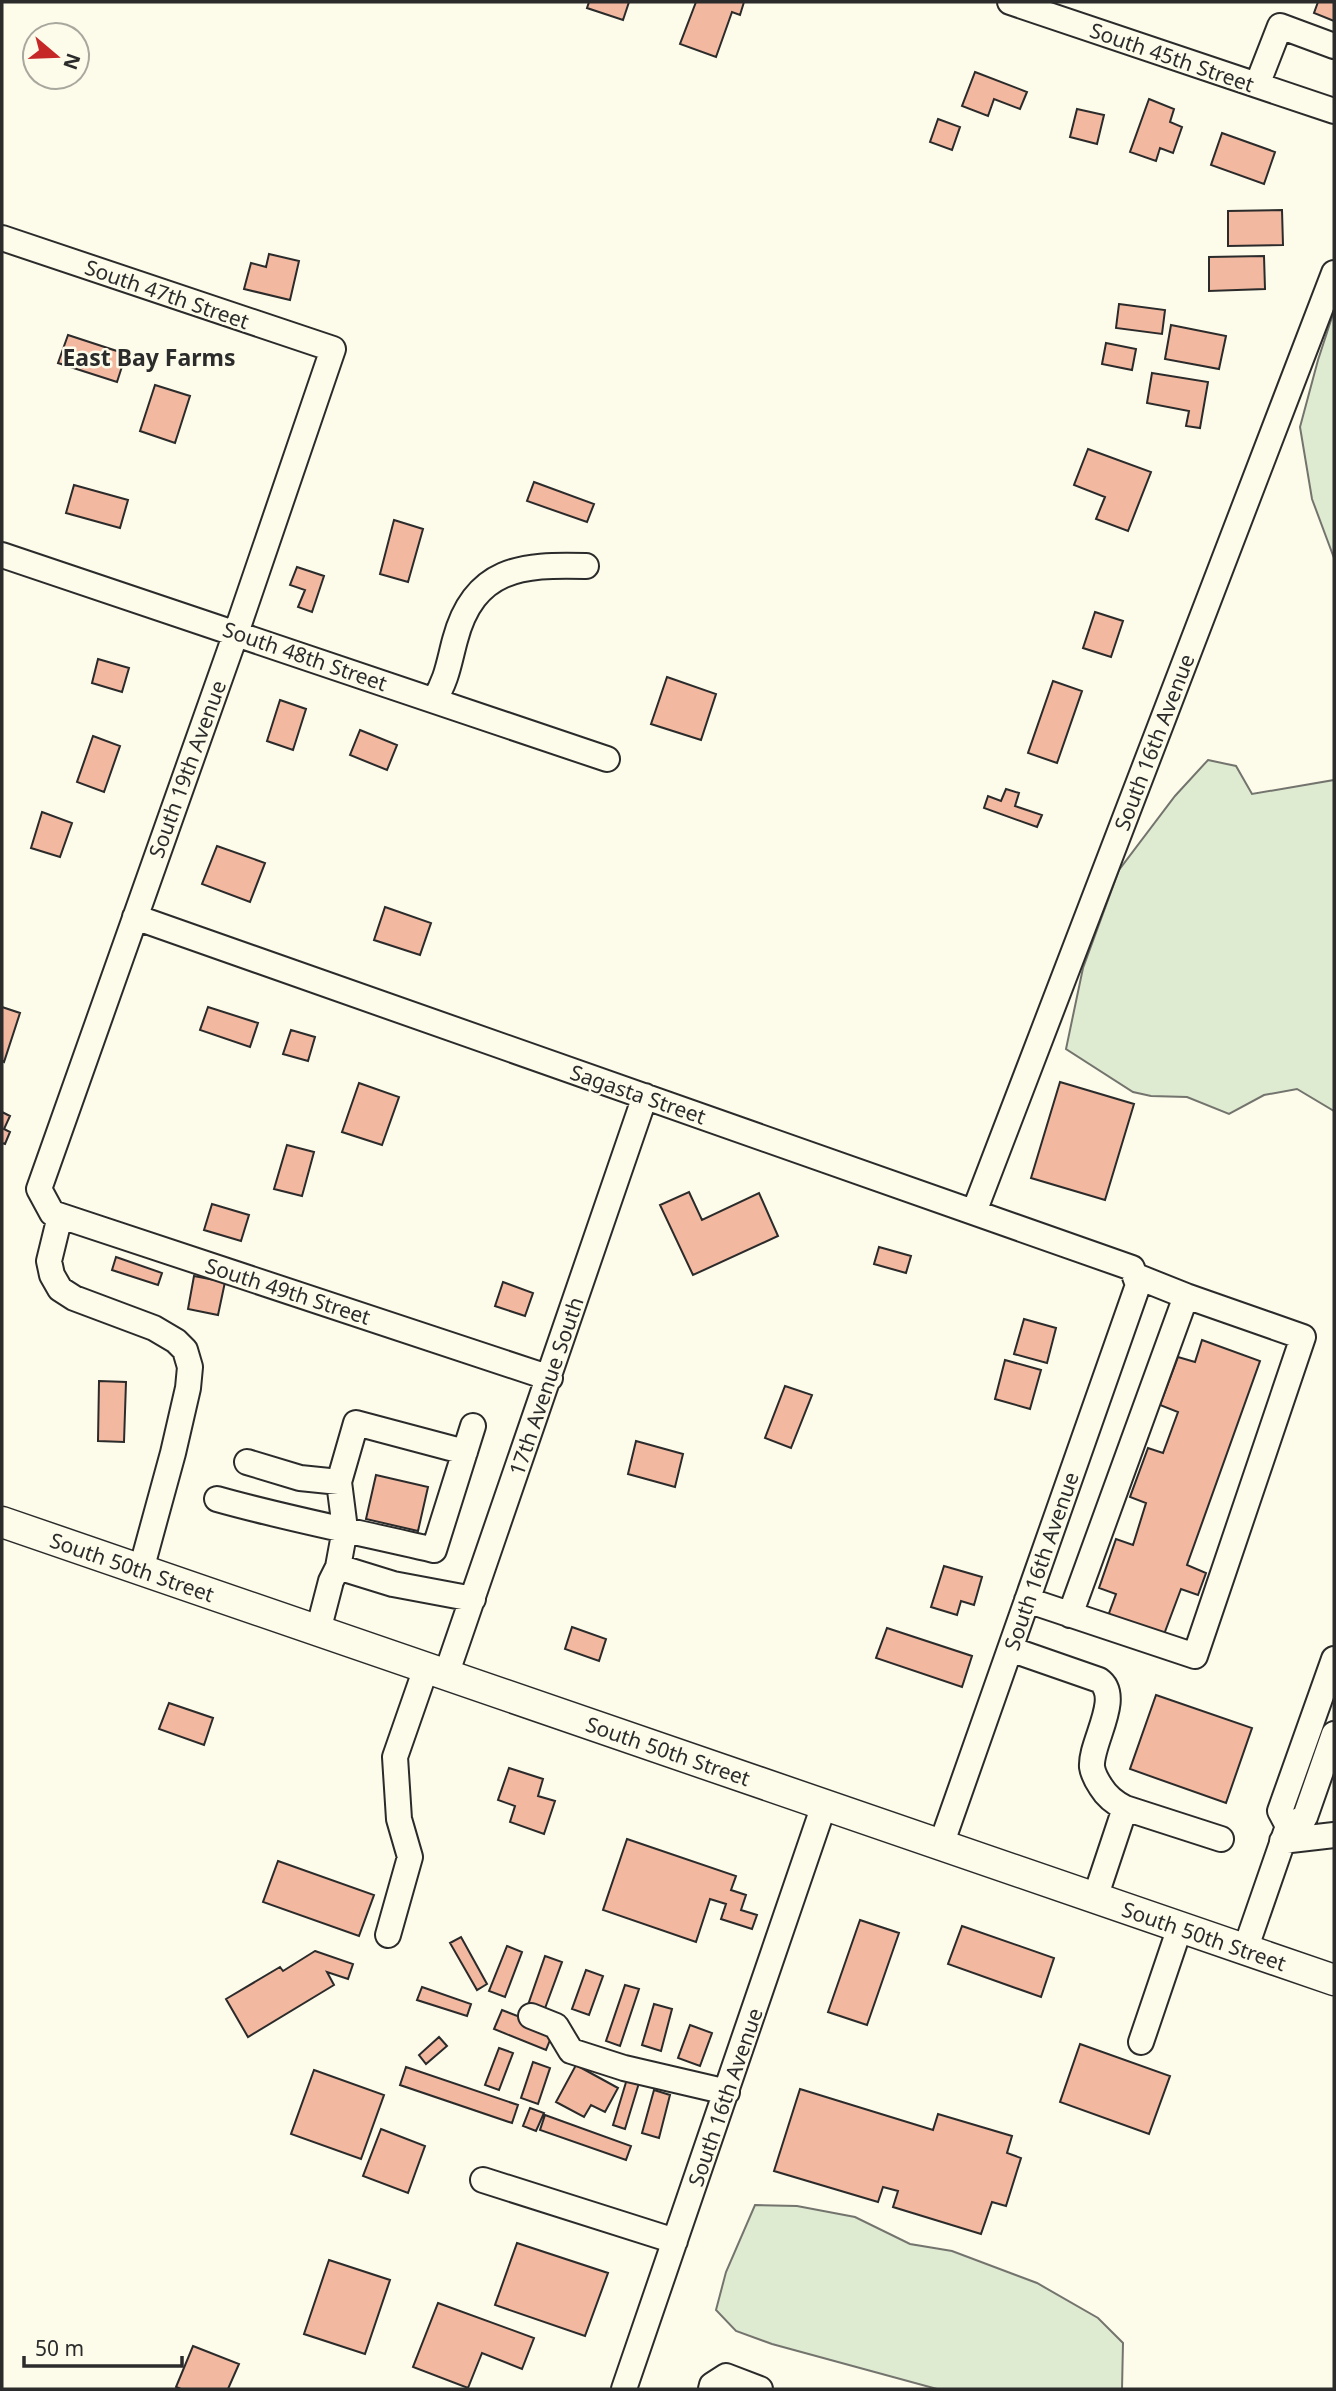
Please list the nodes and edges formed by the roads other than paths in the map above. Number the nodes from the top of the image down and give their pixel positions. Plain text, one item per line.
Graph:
1 (1010, 2) edge
2 (1060, 10) edge
3 (1334, 46) edge
4 (1257, 85) junction
5 (1334, 111) edge
6 (2, 238) edge
7 (1334, 273) edge
8 (333, 349) joint
9 (2, 555) edge
10 (586, 566) dead end
11 (236, 633) junction
12 (434, 700) junction
13 (607, 759) dead end
14 (135, 916) junction
15 (645, 1096) junction
16 (974, 1212) junction
17 (60, 1216) junction
18 (1136, 1276) junction
19 (1186, 1297) junction
20 (550, 1378) junction
21 (473, 1426) dead end
22 (465, 1452) junction
23 (247, 1462) dead end
24 (339, 1482) junction
25 (217, 1499) dead end
26 (2, 1522) edge
27 (345, 1529) junction
28 (338, 1567) junction
29 (141, 1570) junction
30 (472, 1599) junction
31 (1027, 1600) junction
32 (1070, 1615) junction
33 (318, 1631) junction
34 (1010, 1649) junction
35 (1334, 1659) edge
36 (436, 1671) junction
37 (1334, 1734) edge
38 (824, 1805) junction
39 (1125, 1808) junction
40 (1285, 1833) junction
41 (1334, 1835) edge
42 (1221, 1839) dead end
43 (941, 1845) junction
44 (1095, 1898) junction
45 (1180, 1927) junction
46 (388, 1935) dead end
47 (1245, 1950) junction
48 (1334, 1980) edge
49 (531, 2016) dead end
50 (1141, 2042) dead end
51 (727, 2092) junction
52 (483, 2180) dead end
53 (675, 2241) junction
54 (624, 2389) edge
55 (711, 2389) edge
56 (760, 2389) edge

1 - 2 street, South 45th Street
2 - 4 street, South 45th Street
3 - 4 street
4 - 5 street, South 45th Street
6 - 8 street, South 47th Street
7 - 16 street, South 16th Avenue
8 - 11 street, South 19th Avenue
9 - 11 street, South 48th Street
10 - 12 street
11 - 12 street, South 48th Street
11 - 14 street, South 19th Avenue
12 - 13 street, South 48th Street
14 - 15 street, Sagasta Street
14 - 17 street, South 19th Avenue
15 - 16 street, Sagasta Street
15 - 20 street, 17th Avenue South
16 - 18 street, Sagasta Street
17 - 20 street, South 49th Street
17 - 29 street
18 - 19 street, Sagasta Street
18 - 31 street, South 16th Avenue
19 - 32 street
19 - 32 street, Sagasta Street
20 - 30 street, 17th Avenue South
21 - 22 street
22 - 24 street
22 - 27 street
23 - 24 street
24 - 27 street
25 - 27 street
26 - 29 main road, South 50th Street
27 - 28 street
28 - 30 street
28 - 33 street
29 - 33 main road, South 50th Street
30 - 36 street, 17th Avenue South
31 - 32 street
31 - 34 street, South 16th Avenue
33 - 36 main road, South 50th Street
34 - 39 street
34 - 43 street, South 16th Avenue
35 - 40 street
36 - 38 main road, South 50th Street
36 - 46 street, 17th Avenue South
37 - 40 street
38 - 43 main road, South 50th Street
38 - 51 street, South 16th Avenue
39 - 42 street
39 - 44 street
40 - 41 street
40 - 47 street
43 - 44 main road, South 50th Street
44 - 45 main road, South 50th Street
45 - 47 main road, South 50th Street
45 - 50 street
47 - 48 main road, South 50th Street
49 - 51 street
51 - 53 street, South 16th Avenue
52 - 53 street
53 - 54 street, South 16th Avenue
55 - 56 street

